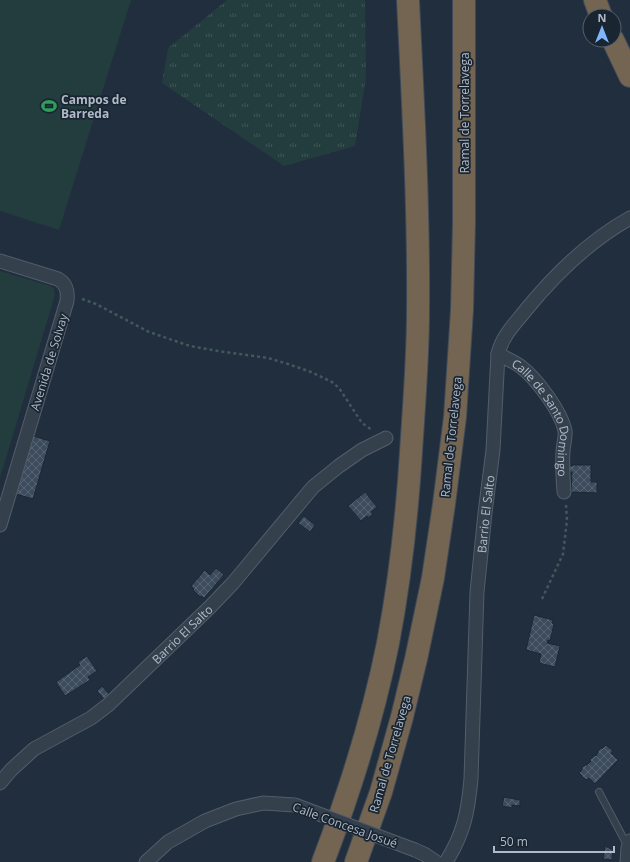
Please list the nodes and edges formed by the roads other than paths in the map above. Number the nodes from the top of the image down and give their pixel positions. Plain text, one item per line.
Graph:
1 (408, 0) edge
2 (464, 0) edge
3 (616, 48) edge
4 (630, 76) edge
5 (630, 218) edge
6 (0, 261) edge
7 (498, 354) junction
8 (386, 438) road end
9 (564, 492) road end
10 (4, 498) edge
11 (0, 525) edge
12 (0, 783) edge
13 (600, 792) dead end
14 (629, 845) edge
15 (146, 862) edge
16 (323, 862) edge
17 (356, 862) edge
18 (436, 862) edge
19 (446, 862) edge
20 (626, 862) edge

1 - 16 highway
2 - 17 highway, Ramal de Torrelavega
3 - 4 highway
5 - 7 street, Barrio El Salto
6 - 10 street, Avenida de Solvay
7 - 9 street, Calle de Santo Domingo
7 - 19 street, Barrio El Salto
8 - 12 street, Barrio El Salto
10 - 11 street, Avenida de Solvay
13 - 14 lane
14 - 20 street
15 - 18 street, Calle Concesa Josué, bridge

